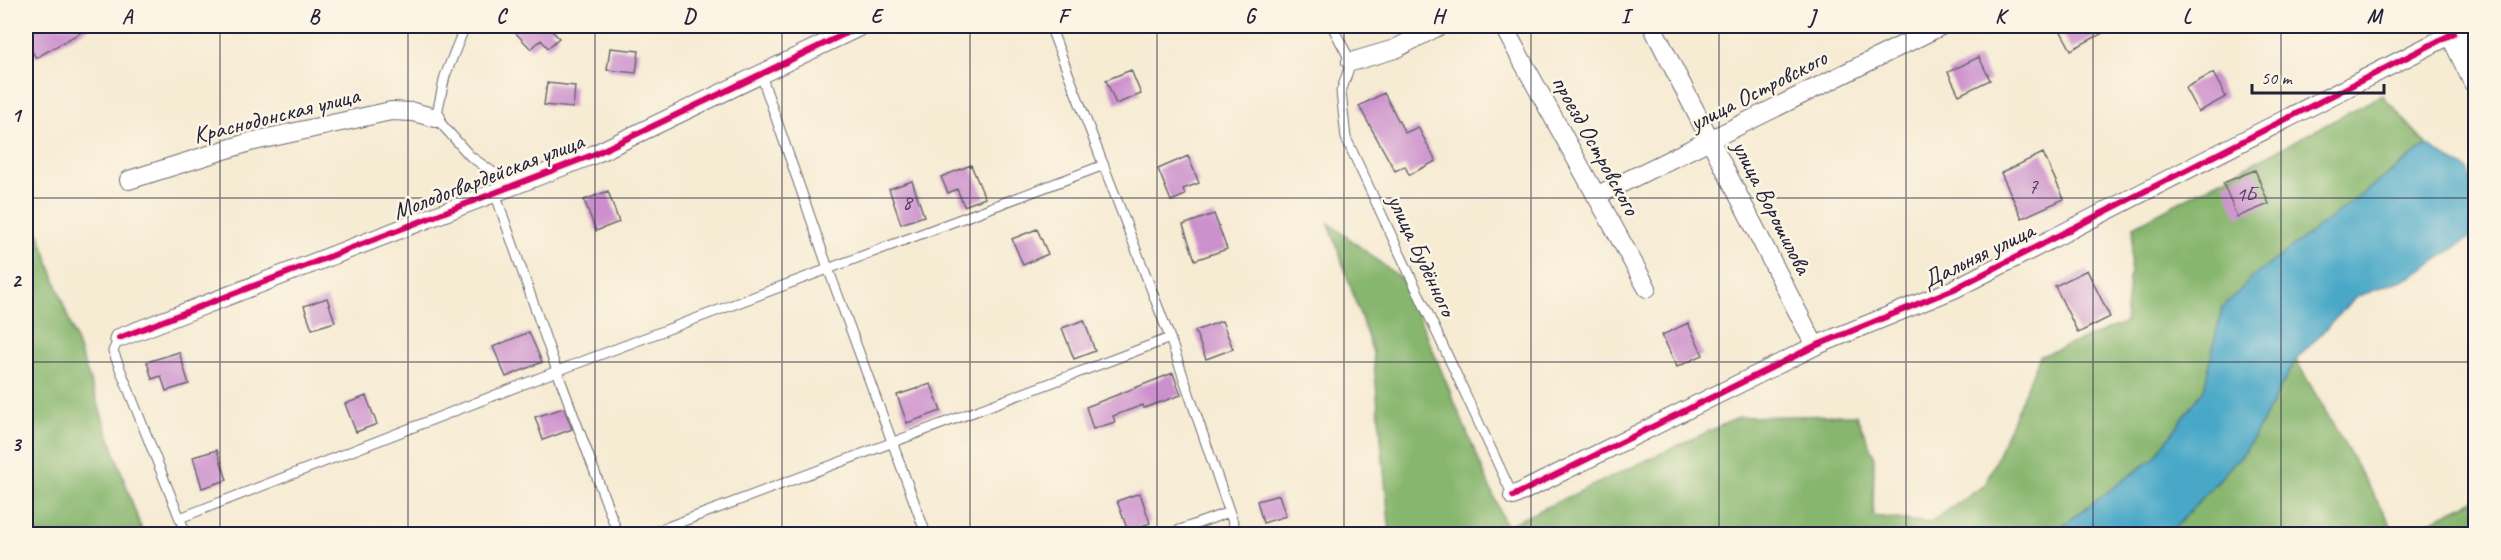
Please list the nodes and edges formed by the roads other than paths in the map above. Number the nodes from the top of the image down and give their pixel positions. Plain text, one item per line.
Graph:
1 (465, 26) edge
2 (861, 26) edge
3 (1050, 26) edge
4 (1332, 26) edge
5 (1439, 26) edge
6 (1503, 26) edge
7 (1652, 26) edge
8 (1941, 26) edge
9 (2452, 29) edge
10 (1351, 62) junction
11 (761, 75) junction
12 (2475, 80) edge
13 (436, 118) junction
14 (1712, 141) junction
15 (1104, 165) junction
16 (129, 180) dead end
17 (513, 186) junction
18 (495, 193) junction
19 (1596, 196) junction
20 (828, 268) junction
21 (1647, 288) dead end
22 (119, 338) joint
23 (1170, 338) junction
24 (1815, 346) junction
25 (557, 371) junction
26 (893, 444) junction
27 (1513, 496) joint
28 (1229, 512) junction
29 (180, 518) junction
30 (186, 534) edge
31 (618, 534) edge
32 (649, 534) edge
33 (927, 534) edge
34 (1169, 534) edge
35 (1237, 534) edge

1 - 13 lane
2 - 11 street, Молодогвардейская улица
3 - 15 lane
4 - 10 lane
5 - 10 street
6 - 19 street, проезд Островского
7 - 14 street, улица Ворошилова
8 - 14 street, улица Островского
9 - 12 street
9 - 24 street, Дальняя улица
10 - 27 lane, улица Будённого
11 - 17 street, Молодогвардейская улица
11 - 20 lane
13 - 16 street, Краснодонская улица
13 - 17 lane
14 - 19 street, улица Островского
14 - 24 street, улица Ворошилова
15 - 20 lane
15 - 23 lane
17 - 18 street, Молодогвардейская улица
18 - 22 street, Молодогвардейская улица
18 - 25 lane
19 - 21 street, проезд Островского
20 - 25 lane
20 - 26 lane
22 - 29 lane
23 - 26 lane
23 - 28 lane
24 - 27 street, Дальняя улица
25 - 29 lane
25 - 31 lane
26 - 32 lane
26 - 33 lane
28 - 34 lane
28 - 35 lane
29 - 30 lane

